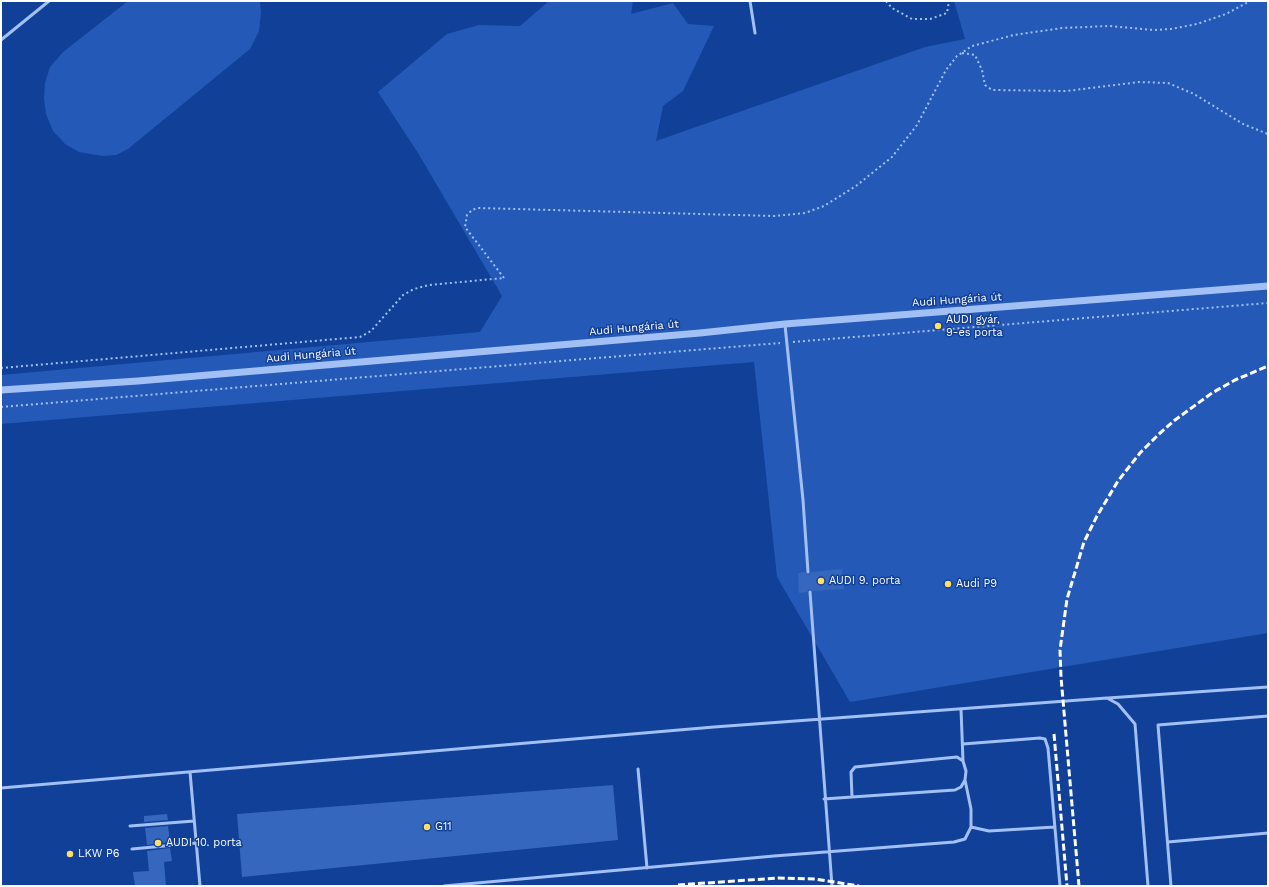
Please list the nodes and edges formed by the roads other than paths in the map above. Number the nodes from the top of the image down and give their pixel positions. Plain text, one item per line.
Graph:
1 (49, 1) edge
2 (750, 1) edge
3 (755, 33) dead end
4 (1, 40) edge
5 (1268, 286) edge
6 (785, 324) junction
7 (1, 390) edge
8 (808, 572) dead end
9 (810, 592) dead end
10 (1268, 687) edge
11 (1107, 698) junction
12 (961, 709) junction
13 (1268, 717) edge
14 (819, 719) junction
15 (963, 744) junction
16 (963, 761) junction
17 (638, 769) dead end
18 (190, 772) junction
19 (965, 780) junction
20 (1, 788) edge
21 (852, 797) junction
22 (824, 799) junction
23 (194, 821) junction
24 (130, 826) dead end
25 (971, 827) junction
26 (1055, 827) junction
27 (1268, 833) edge
28 (1168, 842) junction
29 (196, 843) junction
30 (132, 849) dead end
31 (828, 851) junction
32 (647, 868) junction
33 (200, 886) edge
34 (444, 886) edge
35 (832, 886) edge
36 (1060, 886) edge
37 (1148, 886) edge
38 (1172, 886) edge

1 - 4 lane
2 - 3 lane
5 - 6 street, Audi Hungária út
6 - 7 street, Audi Hungária út
6 - 8 lane
9 - 14 lane
10 - 11 lane
11 - 12 lane
11 - 37 lane
12 - 14 lane
12 - 15 lane
13 - 28 lane
14 - 18 lane
14 - 22 lane
15 - 16 lane
15 - 26 lane
16 - 19 lane
16 - 21 lane
17 - 32 lane
18 - 20 lane
18 - 23 lane
19 - 21 lane
19 - 25 lane
21 - 22 lane
22 - 31 lane
23 - 24 lane
23 - 29 lane
25 - 26 lane
25 - 31 lane
26 - 36 lane
27 - 28 lane
28 - 38 lane
29 - 30 lane
29 - 33 lane
31 - 32 lane
31 - 35 lane
32 - 34 lane

